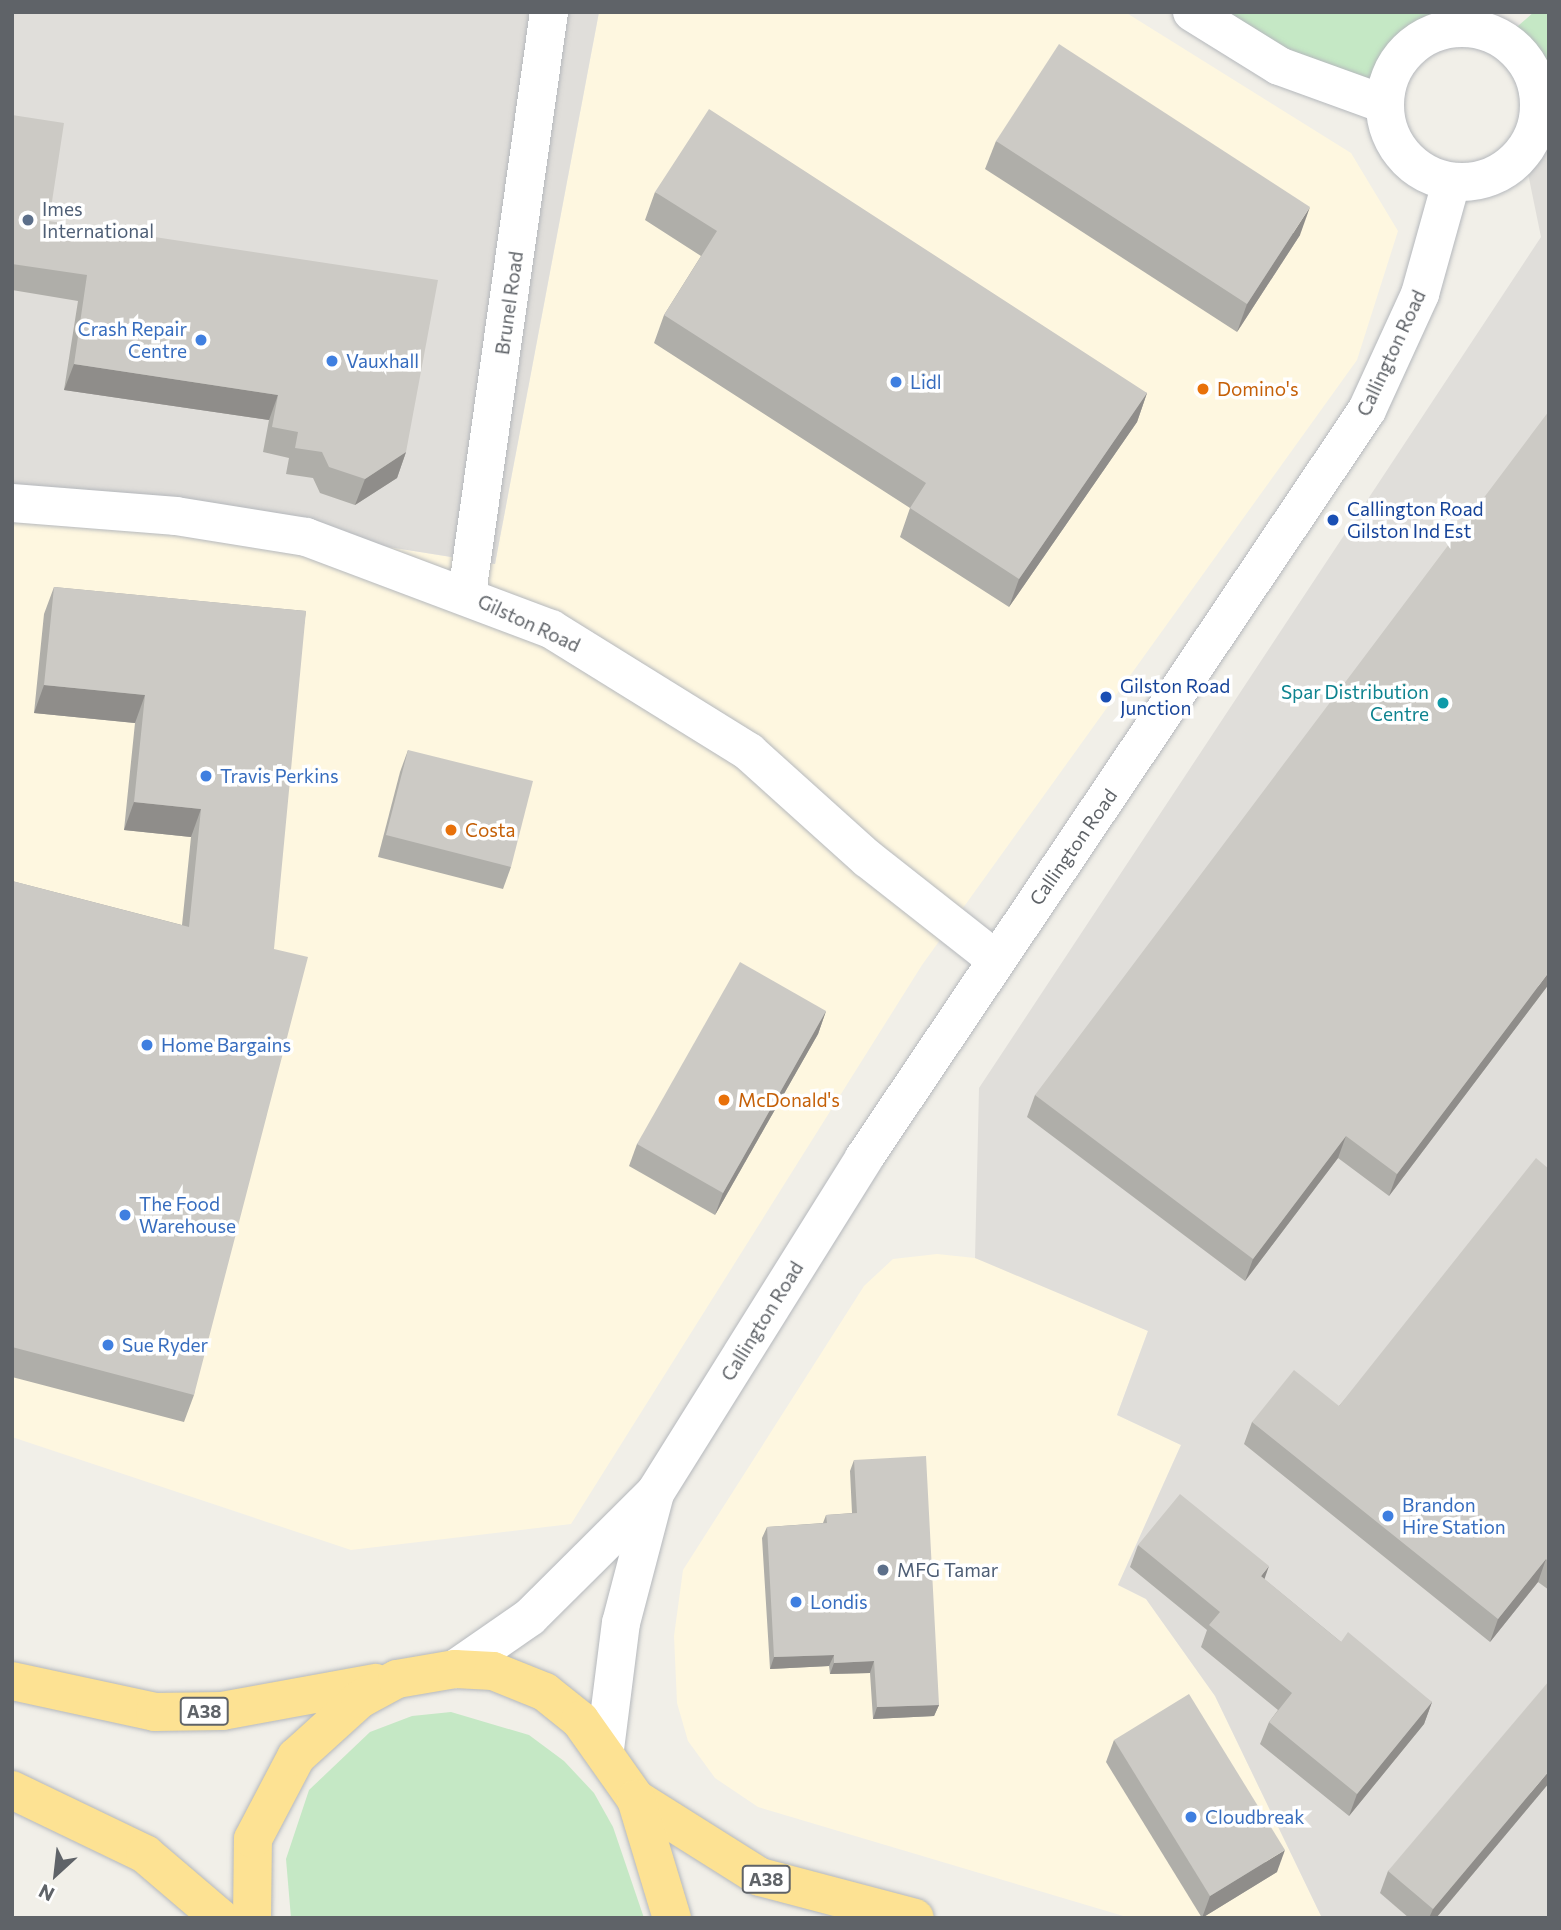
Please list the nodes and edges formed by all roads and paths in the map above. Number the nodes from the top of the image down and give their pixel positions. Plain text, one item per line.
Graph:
1 (549, 12) edge
2 (1192, 12) edge
3 (1476, 20) edge
4 (1384, 104) junction
5 (1543, 125) edge
6 (1451, 183) junction
7 (12, 503) edge
8 (467, 594) junction
9 (995, 959) junction
10 (655, 1493) junction
11 (455, 1669) junction
12 (397, 1679) junction
13 (12, 1681) edge
14 (606, 1749) junction
15 (12, 1790) edge
16 (636, 1799) junction
17 (220, 1918) edge
18 (252, 1918) edge
19 (672, 1918) edge
20 (915, 1918) edge

1 - 8 main road, Brunel Road
2 - 4 main road
3 - 4 main road
3 - 5 main road
4 - 6 main road
5 - 6 main road
6 - 9 main road, Callington Road
7 - 8 main road, Gilston Road
8 - 9 main road, Gilston Road
9 - 10 main road, Callington Road
10 - 11 main road, Callington Road
10 - 14 main road, Callington Road
11 - 12 highway
11 - 14 highway
12 - 13 highway, A38
12 - 18 highway
14 - 16 highway
15 - 17 highway
16 - 19 highway
16 - 20 highway, A38

